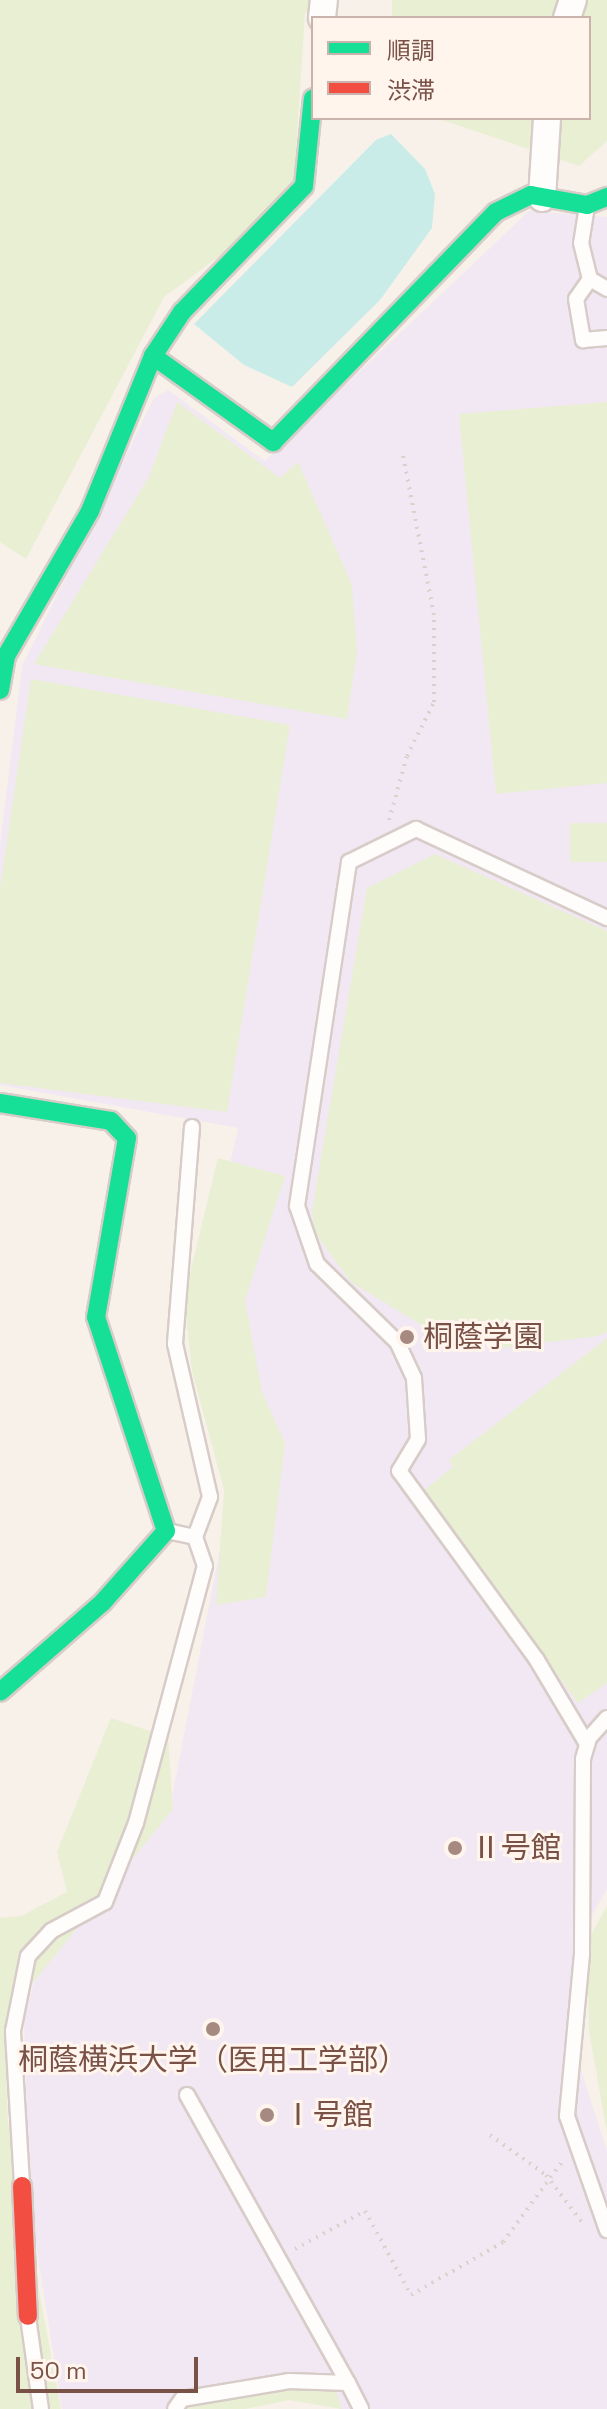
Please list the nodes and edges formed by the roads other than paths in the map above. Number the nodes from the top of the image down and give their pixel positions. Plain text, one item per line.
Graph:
1 (311, 118) edge
2 (547, 120) edge
3 (607, 197) edge
4 (542, 198) junction
5 (587, 205) junction
6 (590, 279) junction
7 (607, 289) edge
8 (607, 338) edge
9 (153, 356) junction
10 (0, 690) edge
11 (607, 918) edge
12 (0, 1103) edge
13 (192, 1127) dead end
14 (166, 1531) junction
15 (195, 1537) junction
16 (0, 1692) edge
17 (607, 1718) edge
18 (587, 1744) junction
19 (187, 2095) dead end
20 (22, 2186) joint
21 (604, 2224) edge
22 (28, 2316) joint
23 (348, 2383) junction
24 (41, 2409) edge
25 (175, 2409) edge
26 (361, 2409) edge

1 - 9 street
2 - 4 street
3 - 5 street
4 - 5 street
4 - 9 street
5 - 6 lane
6 - 7 lane
6 - 8 lane
9 - 10 street
11 - 18 lane
12 - 14 street
13 - 15 lane
14 - 15 lane
14 - 16 street
15 - 20 lane
17 - 18 lane
18 - 21 lane
19 - 23 lane
20 - 22 street
22 - 24 lane
23 - 25 lane
23 - 26 lane

